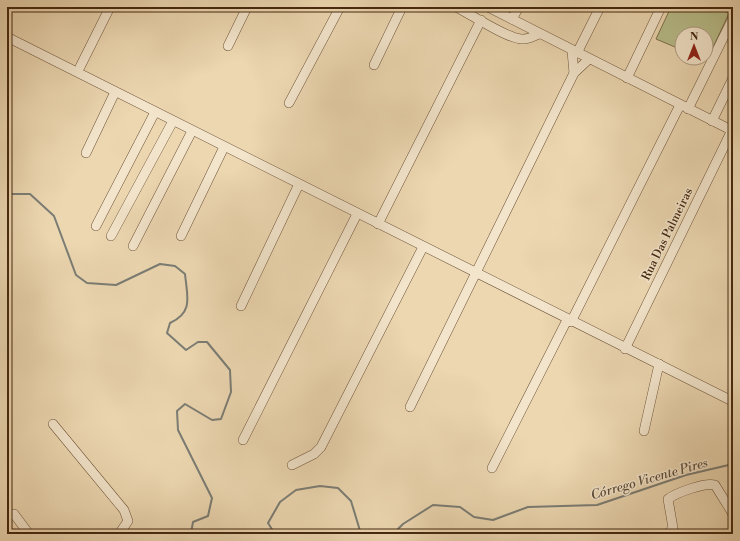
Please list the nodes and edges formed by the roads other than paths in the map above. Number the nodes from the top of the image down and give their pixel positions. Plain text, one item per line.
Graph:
1 (110, 7) edge
2 (248, 7) edge
3 (340, 7) edge
4 (402, 7) edge
5 (456, 7) edge
6 (488, 7) edge
7 (518, 7) edge
8 (600, 7) edge
9 (661, 7) edge
10 (726, 7) edge
11 (733, 10) edge
12 (733, 18) edge
13 (512, 19) junction
14 (481, 20) junction
15 (539, 34) junction
16 (8, 41) edge
17 (228, 46) dead end
18 (575, 52) junction
19 (589, 59) junction
20 (374, 65) dead end
21 (80, 67) dead end
22 (574, 73) junction
23 (627, 78) junction
24 (733, 78) edge
25 (115, 92) junction
26 (289, 103) dead end
27 (684, 107) junction
28 (155, 112) junction
29 (712, 121) junction
30 (173, 122) junction
31 (192, 131) junction
32 (732, 131) edge
33 (224, 147) junction
34 (86, 152) dead end
35 (299, 184) junction
36 (356, 214) junction
37 (378, 224) junction
38 (96, 226) dead end
39 (111, 236) dead end
40 (181, 236) dead end
41 (132, 246) dead end
42 (423, 247) junction
43 (475, 273) junction
44 (241, 306) dead end
45 (569, 321) junction
46 (625, 349) junction
47 (659, 364) junction
48 (730, 400) dead end
49 (410, 407) dead end
50 (53, 424) dead end
51 (644, 431) dead end
52 (243, 440) dead end
53 (292, 465) dead end
54 (492, 468) dead end
55 (14, 514) dead end
56 (733, 514) edge
57 (29, 534) edge
58 (120, 534) edge
59 (668, 534) edge

1 - 21 street
2 - 17 street
3 - 26 street
4 - 20 street
5 - 14 street
6 - 13 street
7 - 13 street
8 - 18 street
9 - 23 street
10 - 11 street
12 - 27 street
13 - 15 street
14 - 15 street
14 - 37 street
15 - 18 street
16 - 25 street
18 - 19 street
18 - 22 street
19 - 22 street
19 - 23 street
22 - 43 street
23 - 27 street
24 - 29 street
25 - 28 street
25 - 34 street
27 - 29 street
27 - 45 street
28 - 30 street
28 - 38 street
29 - 32 street
30 - 31 street
30 - 39 street
31 - 33 street
31 - 41 street
32 - 46 street, Rua Das Palmeiras
33 - 35 street
33 - 40 street
35 - 36 street
35 - 44 street
36 - 37 street
36 - 52 street
37 - 42 street
42 - 43 street
42 - 53 street
43 - 45 street
43 - 49 street
45 - 46 street
45 - 54 street
46 - 47 street
47 - 48 street
47 - 51 street
50 - 58 street
55 - 57 street
56 - 59 street

